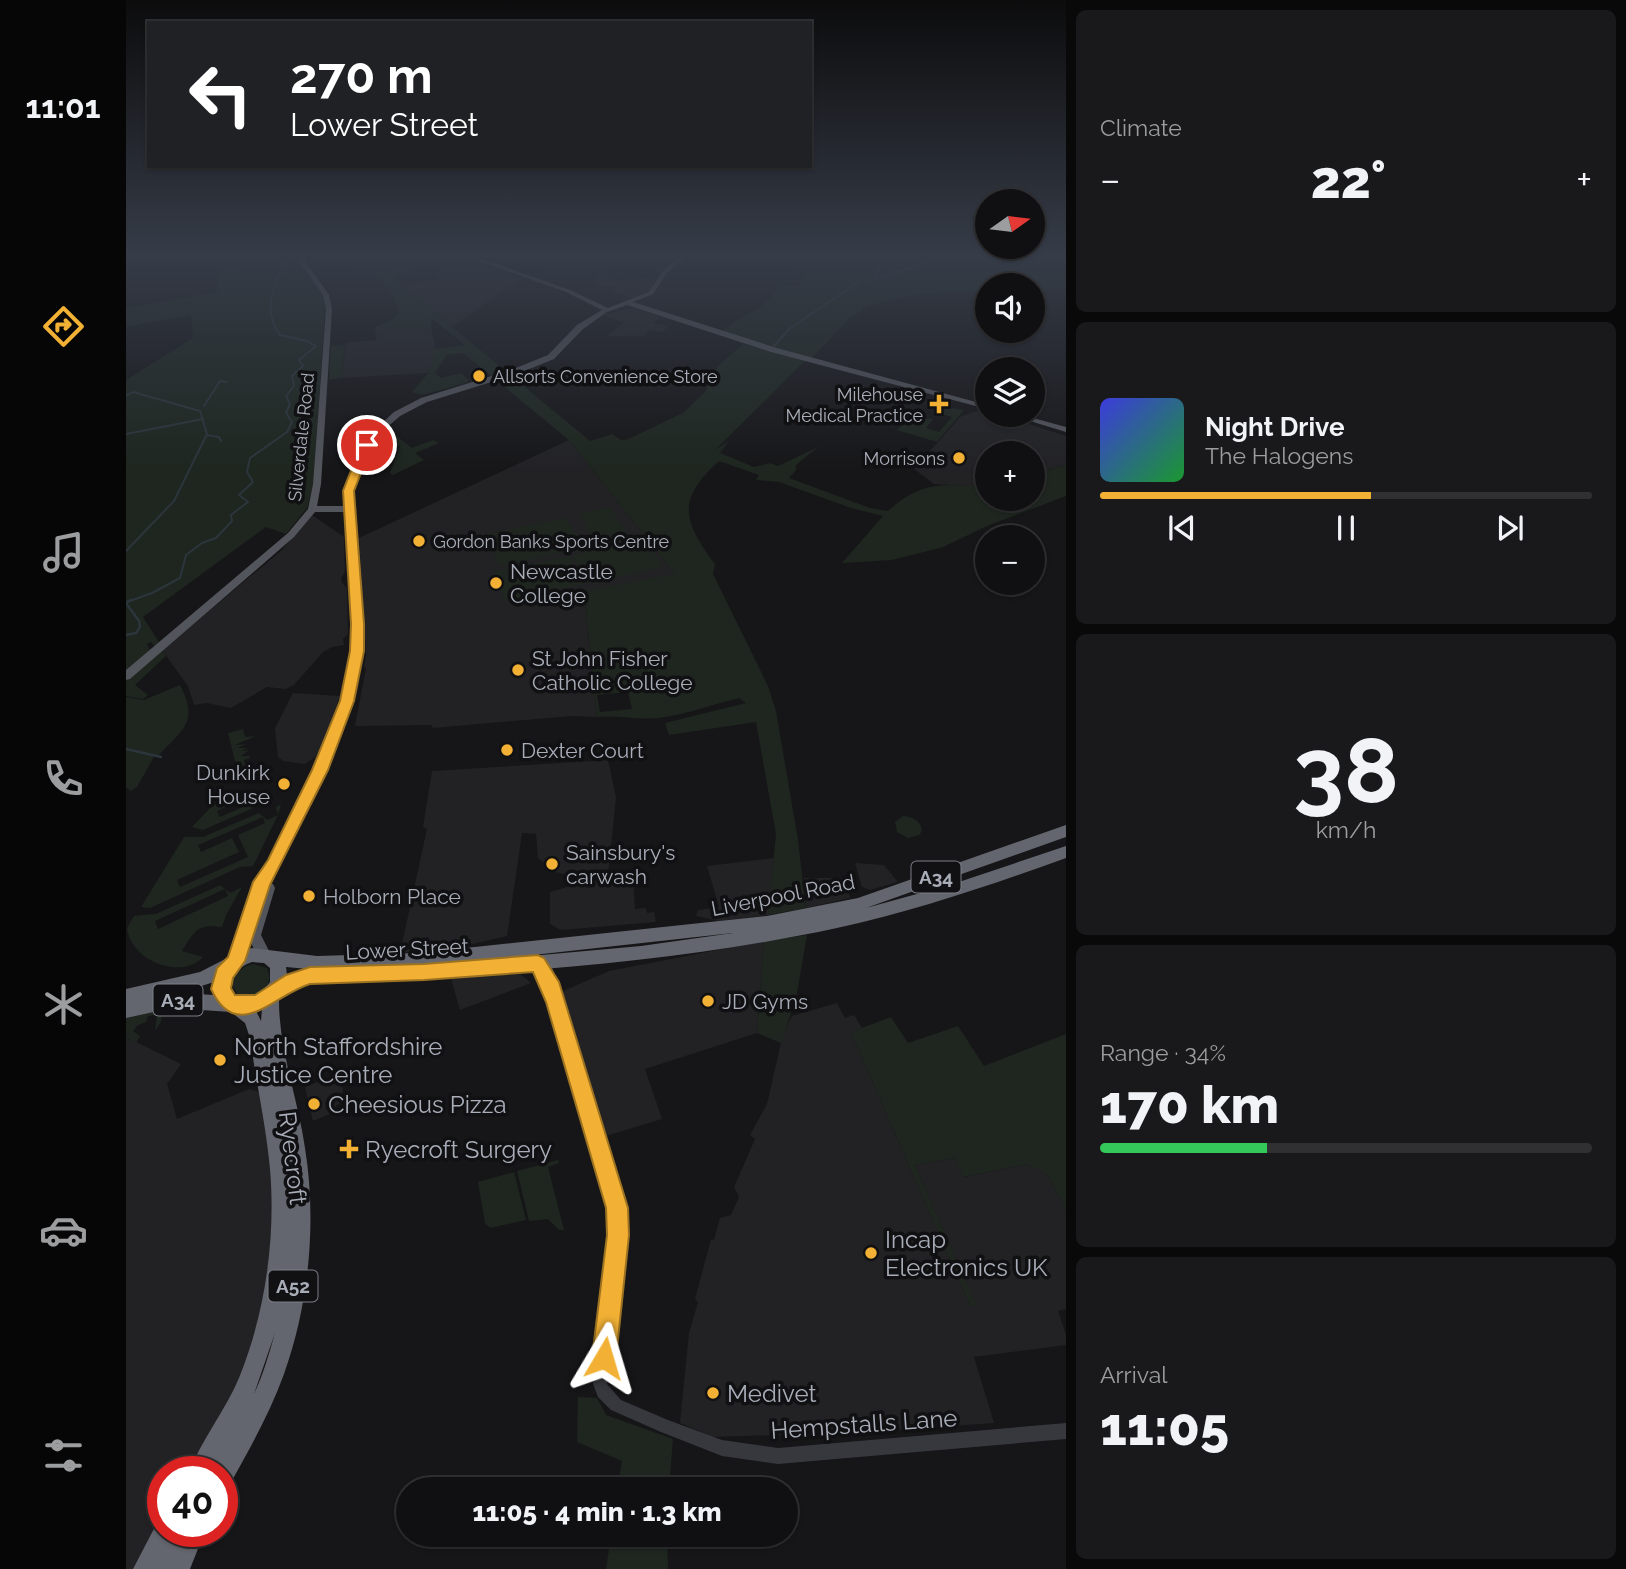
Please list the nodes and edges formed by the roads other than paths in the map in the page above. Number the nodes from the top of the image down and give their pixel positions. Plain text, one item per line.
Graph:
1 (328, 326) edge
2 (581, 326) edge
3 (700, 326) edge
4 (975, 404) edge
5 (1045, 424) edge
6 (1066, 430) edge
7 (312, 509) junction
8 (349, 509) junction
9 (126, 676) edge
10 (1066, 831) edge
11 (1066, 852) edge
12 (990, 857) junction
13 (274, 864) junction
14 (999, 874) junction
15 (803, 922) junction
16 (639, 946) junction
17 (539, 956) junction
18 (268, 957) junction
19 (233, 963) junction
20 (273, 993) junction
21 (126, 997) edge
22 (211, 1002) junction
23 (235, 1005) junction
24 (126, 1010) edge
25 (261, 1057) junction
26 (1066, 1431) edge
27 (210, 1456) edge
28 (233, 1456) edge
29 (157, 1547) edge
30 (172, 1547) edge
31 (186, 1547) edge
32 (145, 1569) edge
33 (160, 1569) edge
34 (177, 1569) edge

1 - 7 main road, Silverdale Road
2 - 8 main road
3 - 4 main road
5 - 6 main road
7 - 8 main road
7 - 9 main road, Silverdale Road
8 - 13 main road
10 - 12 highway, Liverpool Road / A34
11 - 14 highway, Liverpool Road / A34
12 - 14 highway
12 - 15 highway, Liverpool Road / A34
13 - 18 main road
13 - 19 main road
14 - 15 highway, Liverpool Road / A34
15 - 16 highway, Liverpool Road / A34
16 - 17 highway, Liverpool Road / A34
16 - 17 highway, Liverpool Road / A34
17 - 18 highway, Lower Street / A34
17 - 20 highway, Lower Street / A34
17 - 26 street, Hempstalls Lane
18 - 19 highway
18 - 20 highway
19 - 21 highway, A34
19 - 23 highway
20 - 23 highway
20 - 28 highway, Ryecroft / A52
22 - 23 highway, A34
22 - 24 highway, A34
22 - 25 highway, Ryecroft / A52
23 - 25 highway, Ryecroft / A52
25 - 27 highway, Ryecroft / A52
29 - 32 highway
30 - 33 highway
31 - 34 highway

